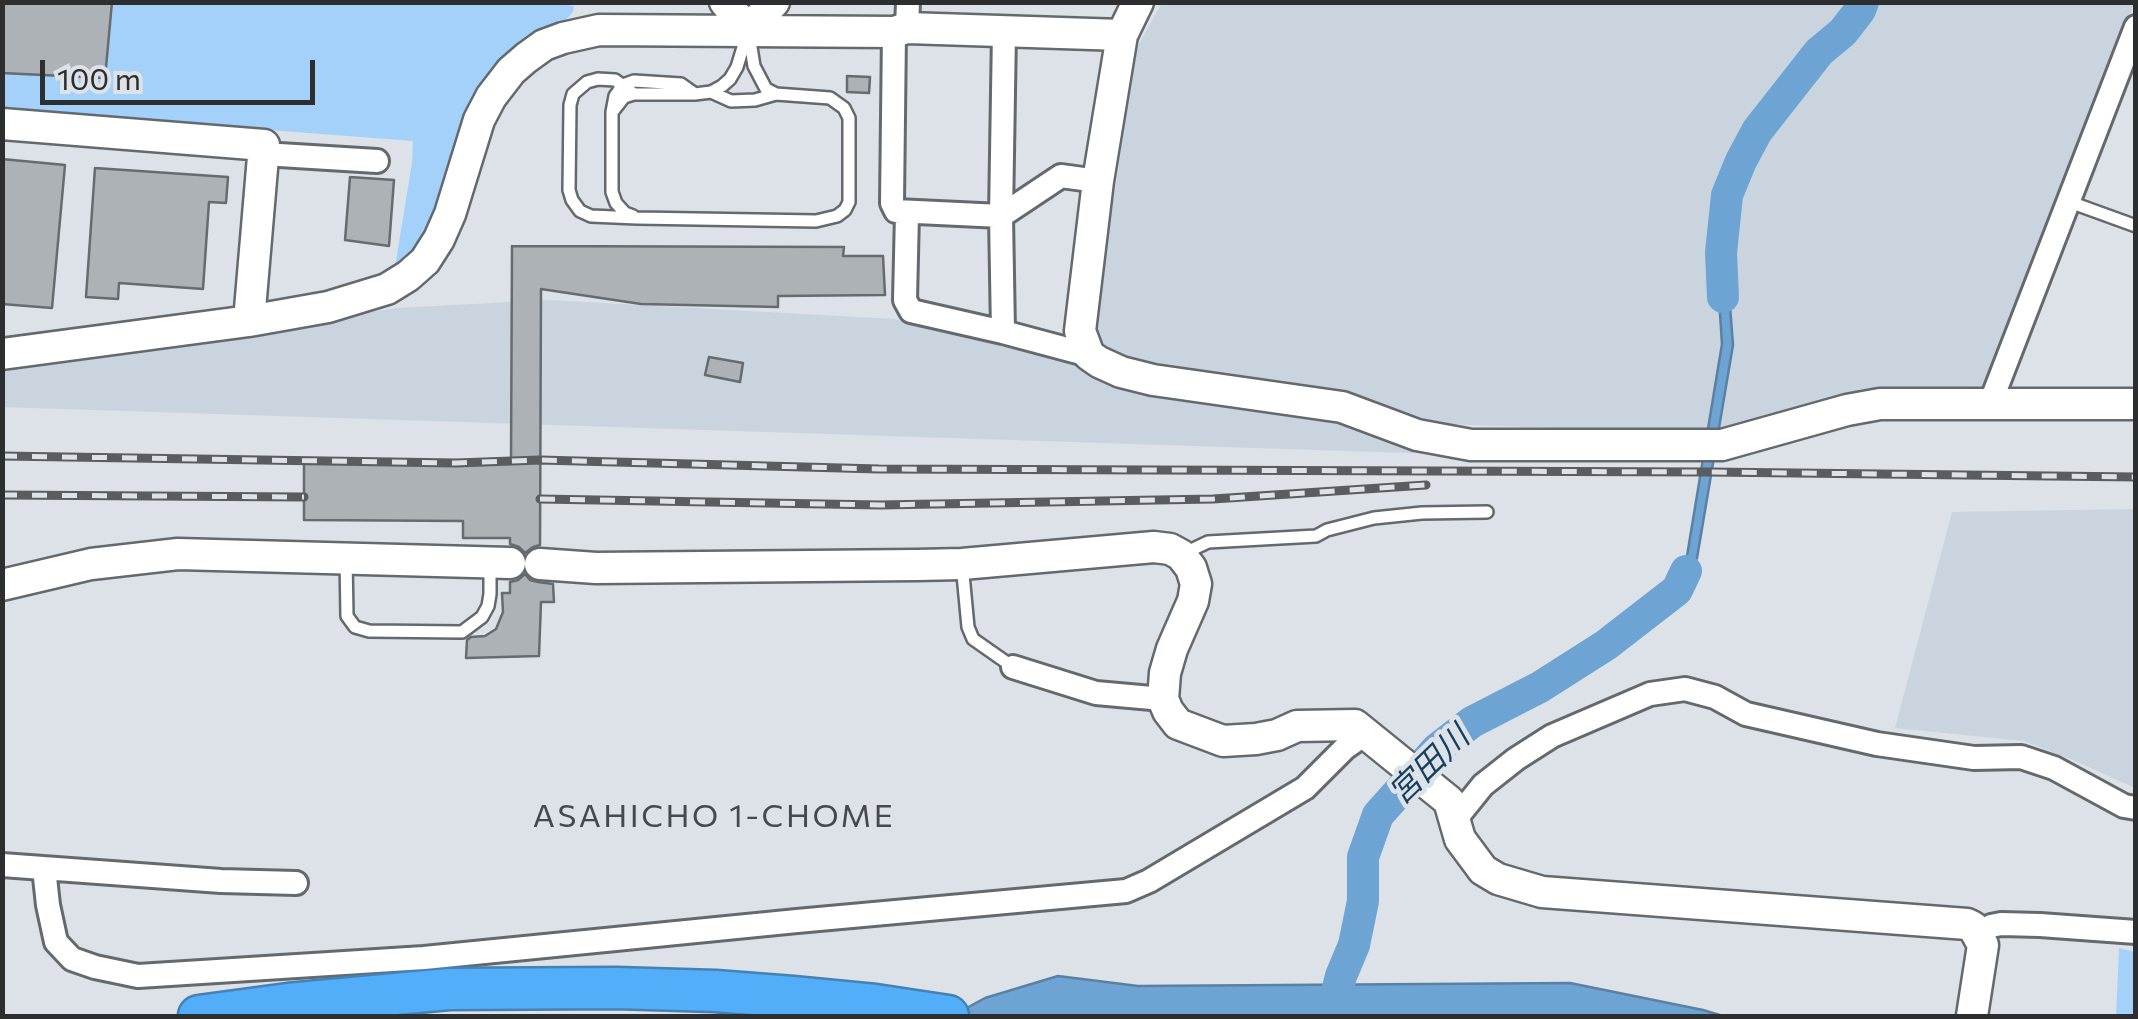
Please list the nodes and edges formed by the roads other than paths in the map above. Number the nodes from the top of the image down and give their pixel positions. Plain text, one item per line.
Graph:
1 (725, 2) edge
2 (774, 2) edge
3 (1130, 13) edge
4 (749, 16) edge
5 (583, 17) edge
6 (903, 21) edge
7 (2136, 27) edge
8 (1004, 31) junction
9 (623, 85) junction
10 (711, 92) junction
11 (634, 94) junction
12 (695, 94) junction
13 (776, 94) junction
14 (612, 112) junction
15 (2, 124) edge
16 (263, 154) junction
17 (377, 162) dead end
18 (1098, 181) junction
19 (2067, 201) junction
20 (907, 214) junction
21 (1002, 216) junction
22 (637, 218) junction
23 (2136, 226) edge
24 (249, 320) junction
25 (1004, 332) junction
26 (2, 354) edge
27 (1089, 355) junction
28 (1990, 404) junction
29 (2136, 404) edge
30 (1487, 512) dead end
31 (1181, 555) junction
32 (346, 557) junction
33 (513, 563) junction
34 (962, 564) junction
35 (2, 584) edge
36 (1013, 667) joint
37 (1163, 699) junction
38 (1373, 740) junction
39 (2136, 808) edge
40 (1452, 811) junction
41 (3, 866) edge
42 (44, 868) junction
43 (296, 882) dead end
44 (2136, 932) edge
45 (1979, 934) junction
46 (199, 1016) edge
47 (948, 1016) edge
48 (1972, 1016) edge

1 - 4 street
2 - 4 street
3 - 8 street
3 - 18 street
4 - 5 street
4 - 6 street
4 - 10 lane
4 - 13 lane
5 - 24 street
6 - 8 street
6 - 20 street
7 - 19 street
8 - 21 street
9 - 11 lane
9 - 12 lane
9 - 14 lane
9 - 22 lane
10 - 12 lane
10 - 13 lane
11 - 12 lane
11 - 14 lane
13 - 22 lane
14 - 22 lane
15 - 16 street
16 - 17 street
16 - 24 street
18 - 21 street
18 - 27 street
19 - 23 lane
19 - 28 street
20 - 21 street
20 - 25 street
21 - 25 street
24 - 26 street
25 - 27 street
27 - 28 street
28 - 29 street
30 - 31 lane
31 - 34 street
31 - 37 street
32 - 33 street
32 - 33 lane
32 - 35 street
33 - 34 street
34 - 36 lane
36 - 37 street
37 - 38 street
38 - 40 street
38 - 42 street
39 - 40 street
40 - 45 street
41 - 42 street
42 - 43 street
44 - 45 street
45 - 48 street
46 - 47 highway

